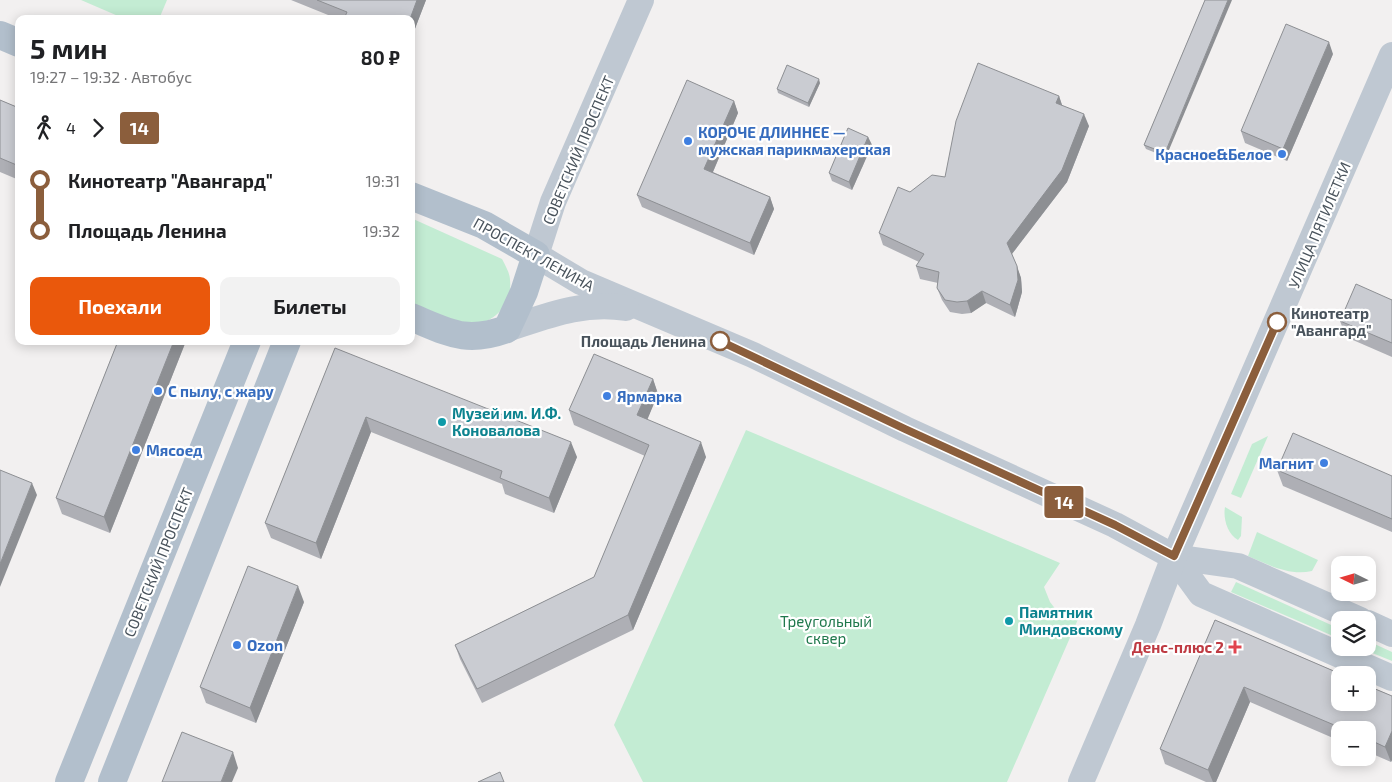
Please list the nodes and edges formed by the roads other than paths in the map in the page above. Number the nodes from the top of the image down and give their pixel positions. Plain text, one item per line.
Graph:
1 (642, 0) edge
2 (0, 36) edge
3 (15, 42) edge
4 (1392, 54) edge
5 (415, 198) edge
6 (536, 255) junction
7 (656, 314) junction
8 (415, 319) edge
9 (507, 329) junction
10 (245, 345) edge
11 (285, 345) edge
12 (1174, 556) junction
13 (1340, 611) edge
14 (1376, 627) edge
15 (1392, 634) edge
16 (1392, 678) edge
17 (70, 782) edge
18 (112, 782) edge
19 (1081, 782) edge

1 - 6 main road, СОВЕТСКИЙ ПРОСПЕКТ
2 - 3 main road
4 - 12 main road, УЛИЦА ПЯТИЛЕТКИ
5 - 6 main road, ПРОСПЕКТ ЛЕНИНА
6 - 7 main road, ПРОСПЕКТ ЛЕНИНА
6 - 9 main road, СОВЕТСКИЙ ПРОСПЕКТ
7 - 9 main road, ПРОСПЕКТ ЛЕНИНА
7 - 12 main road, ПРОСПЕКТ ЛЕНИНА
8 - 9 main road, ПРОСПЕКТ ЛЕНИНА
10 - 17 main road, СОВЕТСКИЙ ПРОСПЕКТ
11 - 18 main road
12 - 13 main road, ПРОСПЕКТ ЛЕНИНА
12 - 16 main road, ПРОСПЕКТ ЛЕНИНА
12 - 19 main road, УЛИЦА ПЯТИЛЕТКИ
14 - 15 main road

